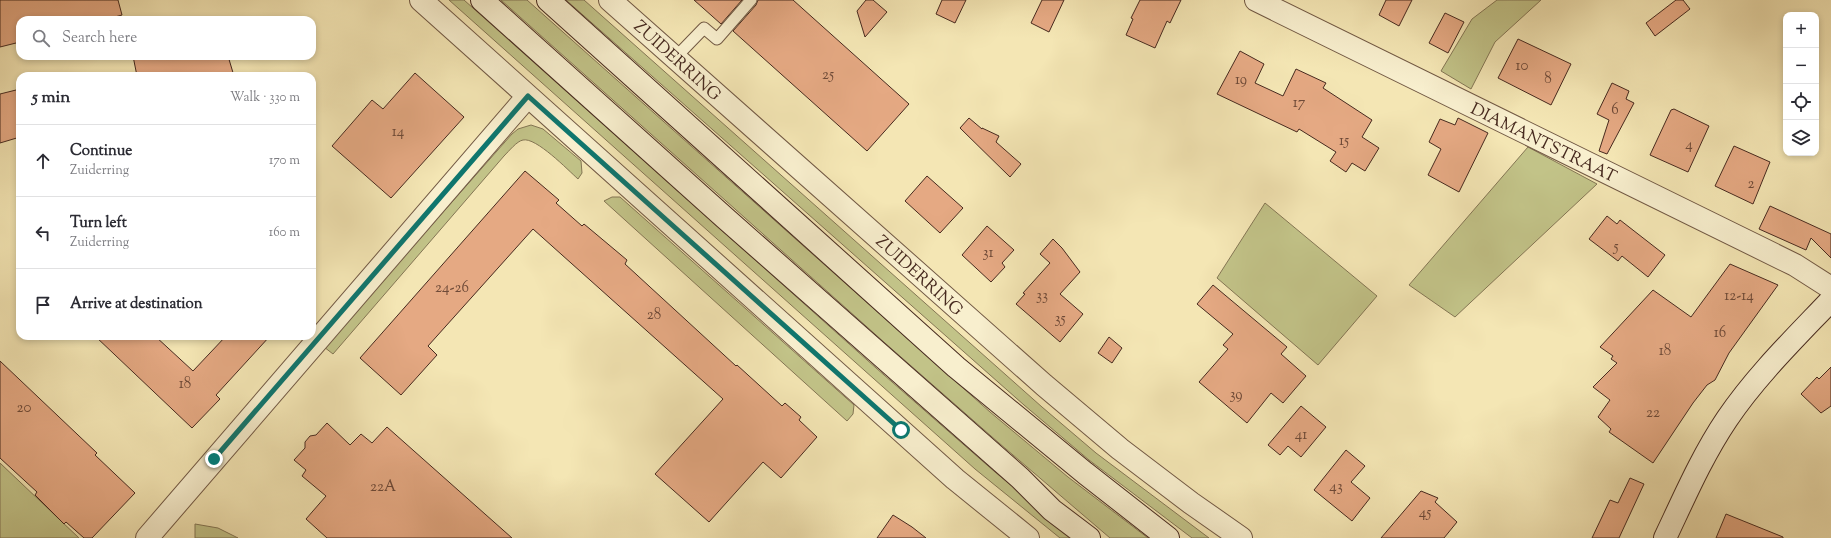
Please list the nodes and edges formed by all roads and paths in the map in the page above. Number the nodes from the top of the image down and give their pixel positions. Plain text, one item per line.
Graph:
1 (421, 0) edge
2 (482, 0) edge
3 (548, 0) edge
4 (610, 0) edge
5 (751, 0) edge
6 (1256, 0) edge
7 (675, 58) junction
8 (528, 96) junction
9 (1831, 288) edge
10 (1831, 300) edge
11 (147, 538) edge
12 (1028, 538) edge
13 (1089, 538) edge
14 (1168, 538) edge
15 (1241, 538) edge
16 (1665, 538) edge

1 - 8 street
2 - 13 street
3 - 14 street
4 - 7 street, ZUIDERRING
5 - 7 lane
6 - 9 street, DIAMANTSTRAAT
7 - 15 street, ZUIDERRING
8 - 11 street
8 - 12 street
10 - 16 street

